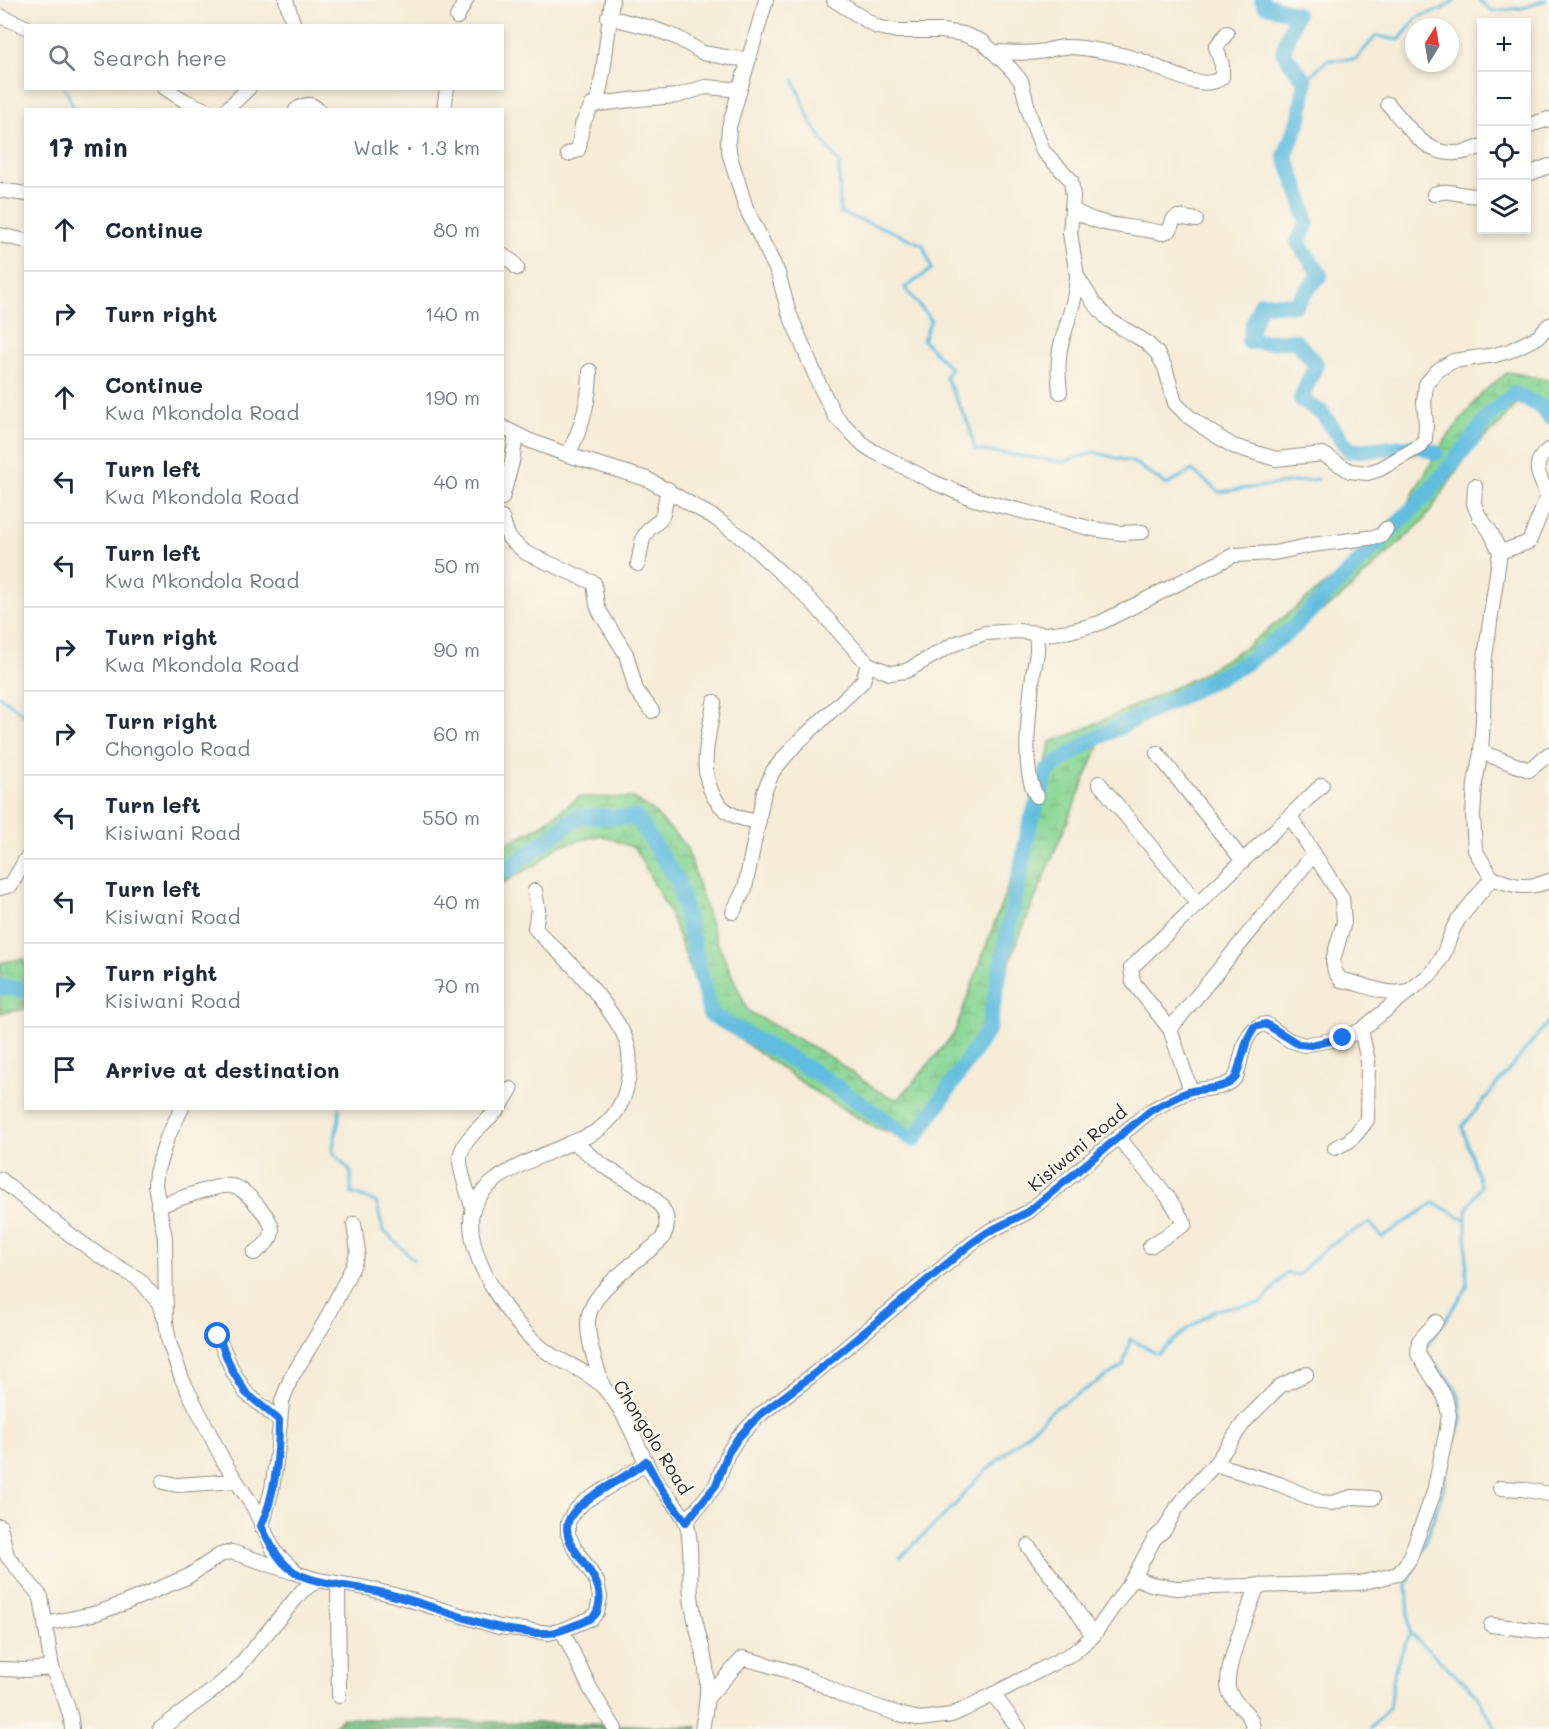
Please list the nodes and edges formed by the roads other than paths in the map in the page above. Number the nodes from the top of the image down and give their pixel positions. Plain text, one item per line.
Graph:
1 (286, 0) edge
2 (466, 0) edge
3 (612, 0) edge
4 (766, 0) edge
5 (834, 0) edge
6 (0, 16) edge
7 (457, 17) dead end
8 (608, 17) junction
9 (293, 24) edge
10 (24, 26) edge
11 (1227, 33) dead end
12 (995, 52) junction
13 (748, 59) junction
14 (739, 88) junction
15 (168, 90) edge
16 (247, 90) edge
17 (447, 90) edge
18 (597, 104) junction
19 (1388, 104) dead end
20 (201, 108) edge
21 (228, 108) edge
22 (444, 108) edge
23 (1549, 118) edge
24 (1531, 125) edge
25 (1477, 148) edge
26 (568, 154) dead end
27 (1549, 166) edge
28 (1531, 173) edge
29 (0, 190) edge
30 (24, 194) edge
31 (1434, 194) dead end
32 (1477, 196) edge
33 (1072, 208) junction
34 (1196, 220) dead end
35 (0, 235) edge
36 (24, 241) edge
37 (504, 256) edge
38 (517, 268) dead end
39 (1077, 276) junction
40 (1549, 326) edge
41 (590, 371) dead end
42 (1060, 392) dead end
43 (504, 428) edge
44 (516, 435) junction
45 (1548, 450) edge
46 (568, 455) junction
47 (1475, 486) dead end
48 (668, 489) junction
49 (504, 491) edge
50 (504, 524) edge
51 (1386, 529) dead end
52 (1142, 532) dead end
53 (1500, 552) junction
54 (638, 564) dead end
55 (1035, 634) junction
56 (868, 664) junction
57 (714, 702) dead end
58 (652, 711) dead end
59 (1481, 752) junction
60 (1156, 753) dead end
61 (1549, 754) edge
62 (1099, 783) dead end
63 (1322, 785) dead end
64 (1036, 796) dead end
65 (1290, 816) junction
66 (759, 821) junction
67 (1314, 854) junction
68 (1243, 861) junction
69 (24, 862) edge
70 (1492, 878) junction
71 (1549, 881) edge
72 (0, 888) edge
73 (535, 891) dead end
74 (1198, 904) junction
75 (733, 912) dead end
76 (1412, 990) junction
77 (1170, 1029) junction
78 (1361, 1030) junction
79 (511, 1089) dead end
80 (1191, 1091) junction
81 (504, 1101) edge
82 (181, 1110) edge
83 (496, 1110) edge
84 (1119, 1138) junction
85 (574, 1142) junction
86 (1335, 1148) dead end
87 (0, 1179) edge
88 (158, 1206) junction
89 (472, 1207) junction
90 (354, 1224) dead end
91 (1150, 1246) dead end
92 (254, 1253) dead end
93 (166, 1322) junction
94 (1436, 1322) dead end
95 (218, 1336) dead end
96 (1306, 1374) dead end
97 (603, 1386) junction
98 (279, 1420) junction
99 (646, 1461) junction
100 (1215, 1464) junction
101 (236, 1481) junction
102 (163, 1482) dead end
103 (1500, 1488) dead end
104 (1549, 1494) edge
105 (1373, 1498) dead end
106 (686, 1522) junction
107 (0, 1526) edge
108 (261, 1526) junction
109 (1028, 1546) dead end
110 (298, 1574) junction
111 (1134, 1577) junction
112 (318, 1580) junction
113 (338, 1584) junction
114 (1258, 1585) junction
115 (45, 1624) junction
116 (1491, 1625) dead end
117 (562, 1630) junction
118 (1549, 1632) edge
119 (1093, 1636) junction
120 (52, 1668) junction
121 (0, 1669) edge
122 (993, 1694) junction
123 (339, 1696) dead end
124 (707, 1698) junction
125 (72, 1729) edge
126 (160, 1729) edge
127 (615, 1729) edge
128 (702, 1729) edge
129 (1019, 1729) edge
130 (1253, 1729) edge

1 - 9 street
2 - 7 street
3 - 8 street
4 - 13 street
5 - 12 street
6 - 10 street
8 - 13 street
8 - 18 street
11 - 12 street
12 - 33 street
13 - 14 street
14 - 18 street
14 - 52 street
15 - 20 street
16 - 21 street
17 - 22 street
18 - 26 street
19 - 25 street
23 - 24 street
27 - 28 street
29 - 30 street
31 - 32 street
33 - 34 street
33 - 39 street
35 - 36 street
37 - 38 street
39 - 40 street
39 - 42 street
41 - 46 street
43 - 44 street
44 - 46 street
44 - 49 street
45 - 53 street
46 - 48 street
47 - 53 street
48 - 54 street
48 - 56 street
50 - 58 street
51 - 55 street
53 - 59 street
55 - 56 street
55 - 64 street
56 - 66 street
57 - 66 street
59 - 61 street
59 - 70 street
60 - 68 street
62 - 74 street
63 - 65 street
65 - 67 street
65 - 68 street
66 - 75 street
67 - 76 street
67 - 77 street
68 - 74 street
69 - 72 street
70 - 71 street
70 - 76 street, Kisiwani Road
73 - 85 street
74 - 77 street
76 - 78 street, Kisiwani Road
77 - 80 street
78 - 80 street, Kisiwani Road
78 - 86 street
79 - 81 street
80 - 84 street, Kisiwani Road
82 - 88 street
83 - 89 street, Chongolo Road
84 - 91 street
84 - 106 street, Kisiwani Road
85 - 89 street
85 - 97 street
87 - 93 street
88 - 92 street
88 - 93 street
89 - 97 street, Chongolo Road
90 - 98 street
93 - 101 street
94 - 114 street
95 - 98 street
96 - 100 street
97 - 99 street, Chongolo Road
98 - 108 street
99 - 106 street, Chongolo Road
99 - 117 street
100 - 105 street
100 - 111 street
101 - 102 street
101 - 108 street
103 - 104 street
106 - 124 street
107 - 115 street
108 - 110 street
109 - 119 street
110 - 112 street
110 - 115 street
111 - 114 street
111 - 119 street
112 - 113 street
112 - 126 street
113 - 117 street
113 - 123 street
114 - 130 street
115 - 120 street
116 - 118 street
117 - 127 street
119 - 122 street
120 - 121 street
120 - 125 street
122 - 124 street
122 - 129 street
124 - 128 street

